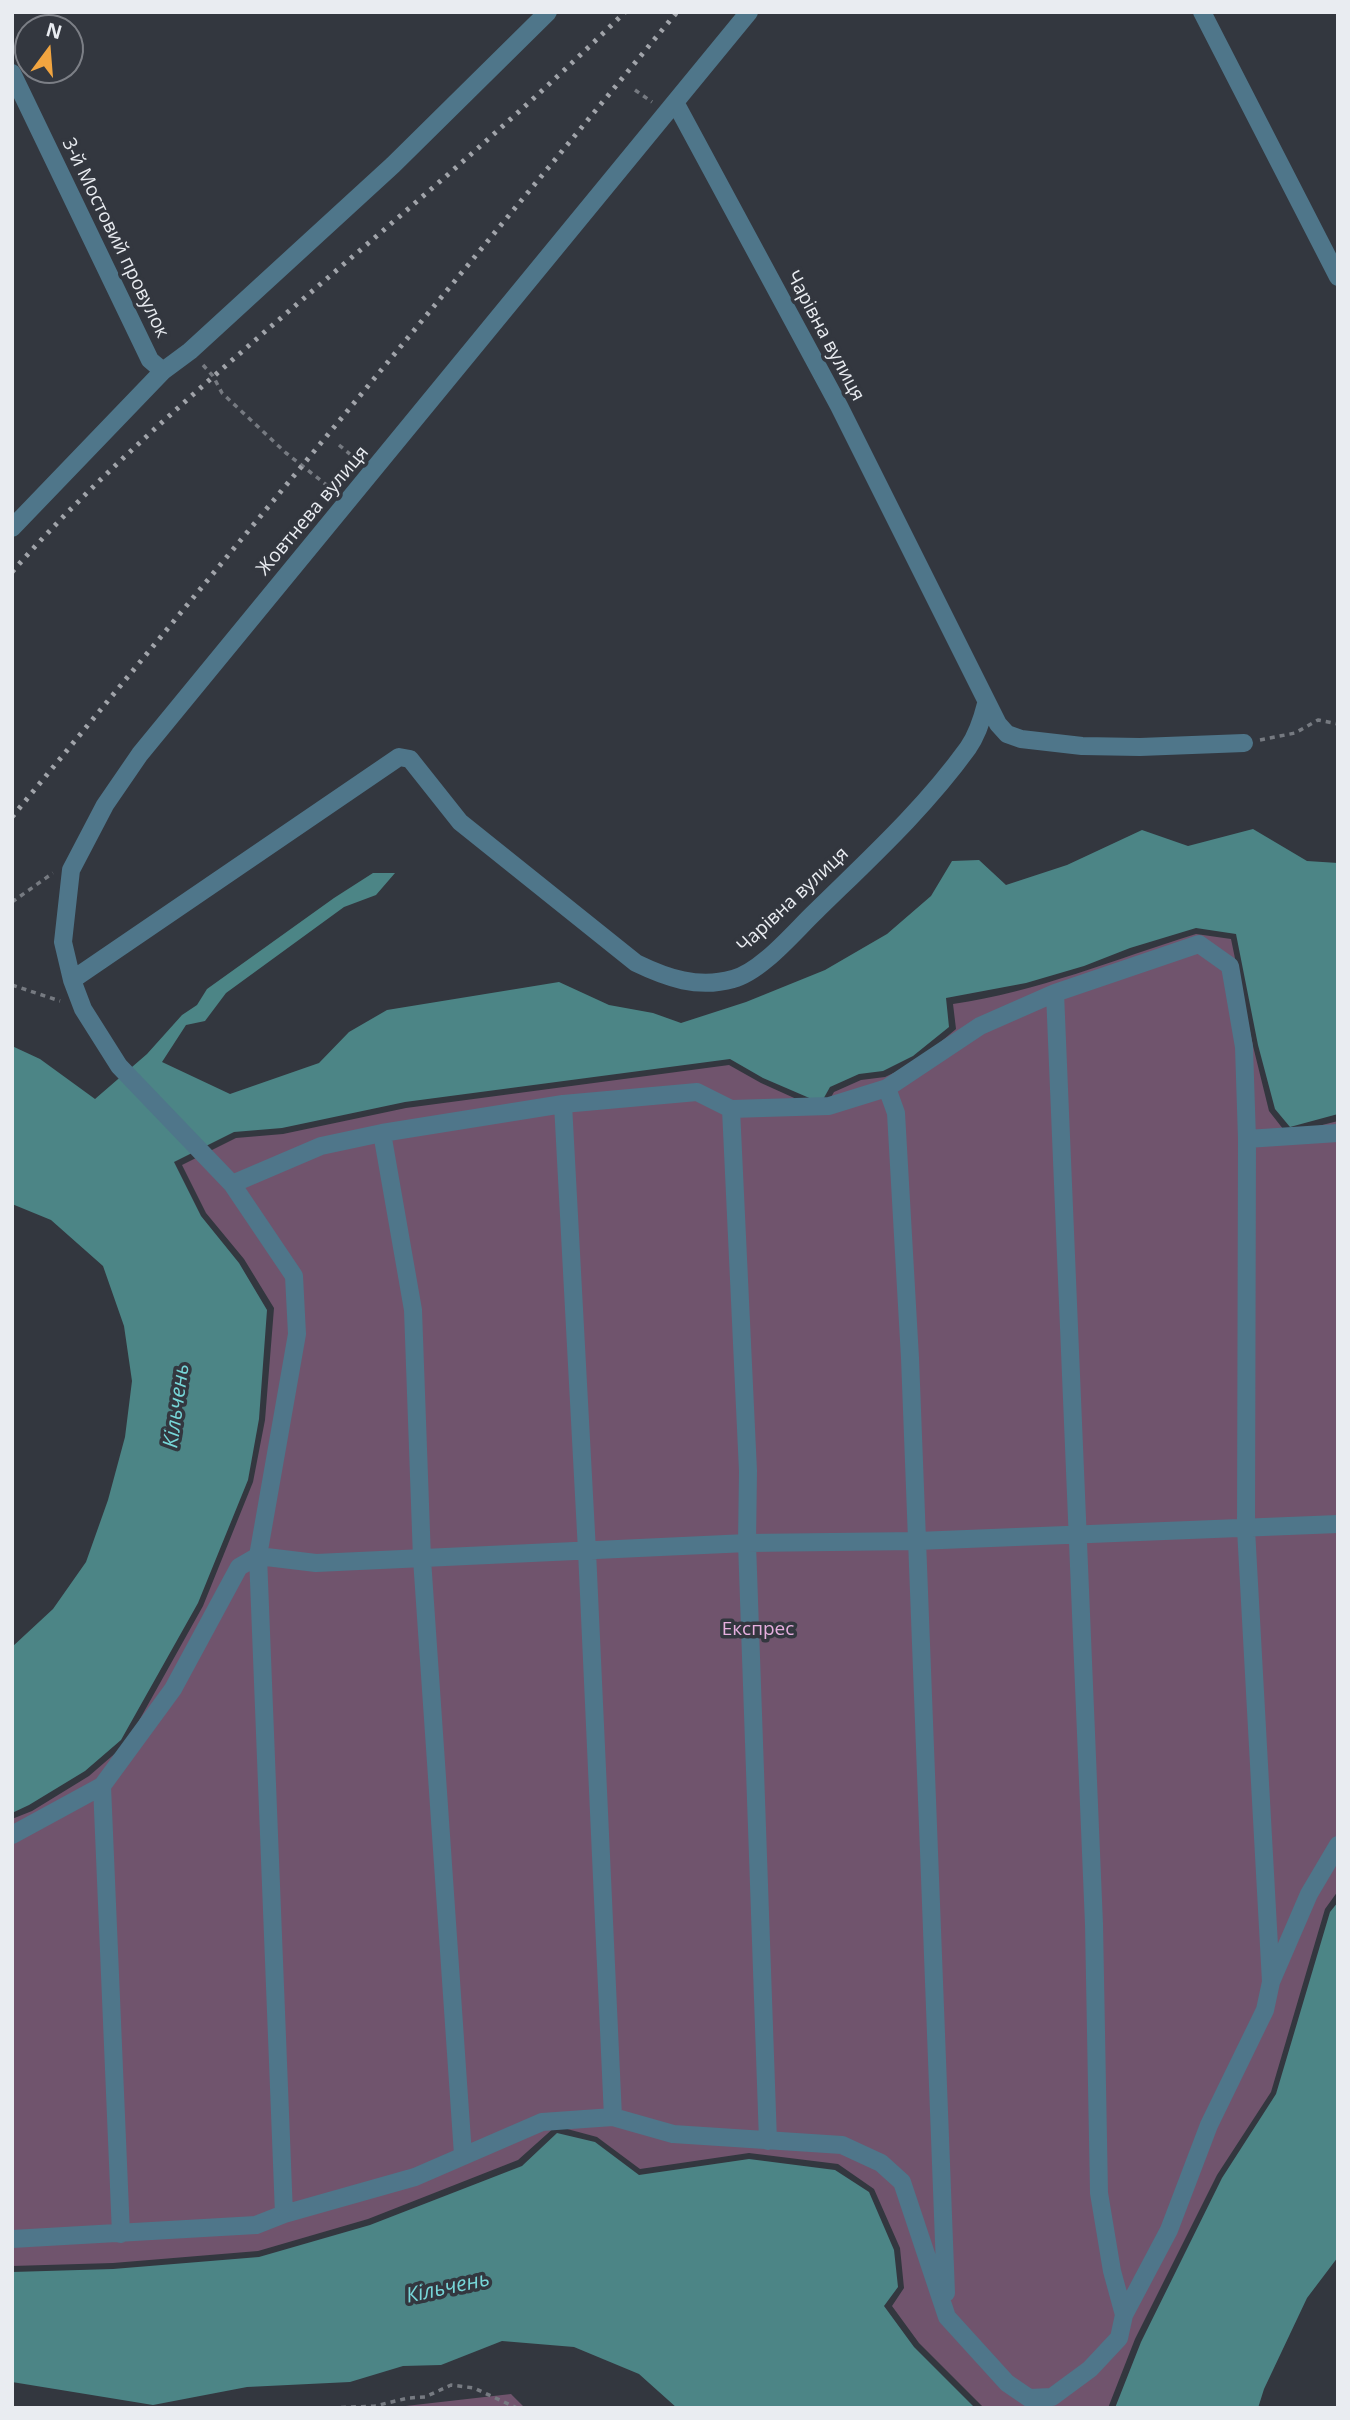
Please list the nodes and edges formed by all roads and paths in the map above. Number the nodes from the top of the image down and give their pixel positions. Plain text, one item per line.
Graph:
1 (548, 12) edge
2 (750, 12) edge
3 (1202, 12) edge
4 (12, 73) edge
5 (635, 90) dead end
6 (676, 104) junction
7 (657, 105) dead end
8 (1338, 277) edge
9 (190, 351) junction
10 (163, 371) junction
11 (339, 445) dead end
12 (357, 460) dead end
13 (348, 502) junction
14 (12, 528) edge
15 (986, 704) junction
16 (1338, 724) edge
17 (1244, 744) joint
18 (76, 861) junction
19 (12, 902) edge
20 (72, 980) junction
21 (12, 985) edge
22 (1055, 993) junction
23 (83, 1009) junction
24 (887, 1088) junction
25 (563, 1104) junction
26 (731, 1109) junction
27 (382, 1133) junction
28 (1338, 1133) edge
29 (1247, 1139) junction
30 (232, 1184) junction
31 (1338, 1524) edge
32 (1246, 1529) junction
33 (1079, 1534) junction
34 (917, 1541) junction
35 (747, 1542) junction
36 (587, 1551) junction
37 (258, 1556) junction
38 (422, 1559) junction
39 (103, 1786) junction
40 (12, 1835) edge
41 (1338, 1844) edge
42 (1271, 1982) junction
43 (612, 2117) junction
44 (768, 2141) junction
45 (463, 2155) junction
46 (284, 2214) junction
47 (121, 2234) junction
48 (12, 2239) edge
49 (1124, 2315) junction
50 (947, 2317) junction
51 (331, 2408) edge
52 (517, 2408) edge

1 - 9 street
2 - 6 street, Жовтнева вулиця
3 - 8 street
4 - 10 street, 3-й Мостовий провулок
5 - 7 path
6 - 13 street, Жовтнева вулиця
6 - 15 street, Чарівна вулиця
9 - 10 street
9 - 13 path
10 - 14 street
11 - 12 path
13 - 18 street, Жовтнева вулиця
15 - 17 street, Чарівна вулиця
15 - 20 street, Чарівна вулиця
16 - 17 path
18 - 19 path
18 - 20 street, Жовтнева вулиця
20 - 23 street, Жовтнева вулиця
21 - 23 path
22 - 24 street
22 - 29 street
22 - 33 street
23 - 30 street, Жовтнева вулиця
24 - 26 street
24 - 34 street
25 - 26 street
25 - 27 street
25 - 36 street
26 - 35 street
27 - 30 street
27 - 38 street
28 - 29 street
29 - 32 street
30 - 37 street, Жовтнева вулиця
31 - 32 street
32 - 33 street
32 - 42 street
33 - 34 street
33 - 49 street
34 - 35 street
34 - 50 street
35 - 36 street
35 - 44 street
36 - 38 street
36 - 43 street
37 - 38 street
37 - 39 street
37 - 46 street, Жовтнева вулиця
38 - 45 street
39 - 40 street
39 - 47 street
41 - 42 street
42 - 49 street
43 - 44 street
43 - 45 street
44 - 50 street
45 - 46 street
46 - 47 street
47 - 48 street
49 - 50 street
51 - 52 path

